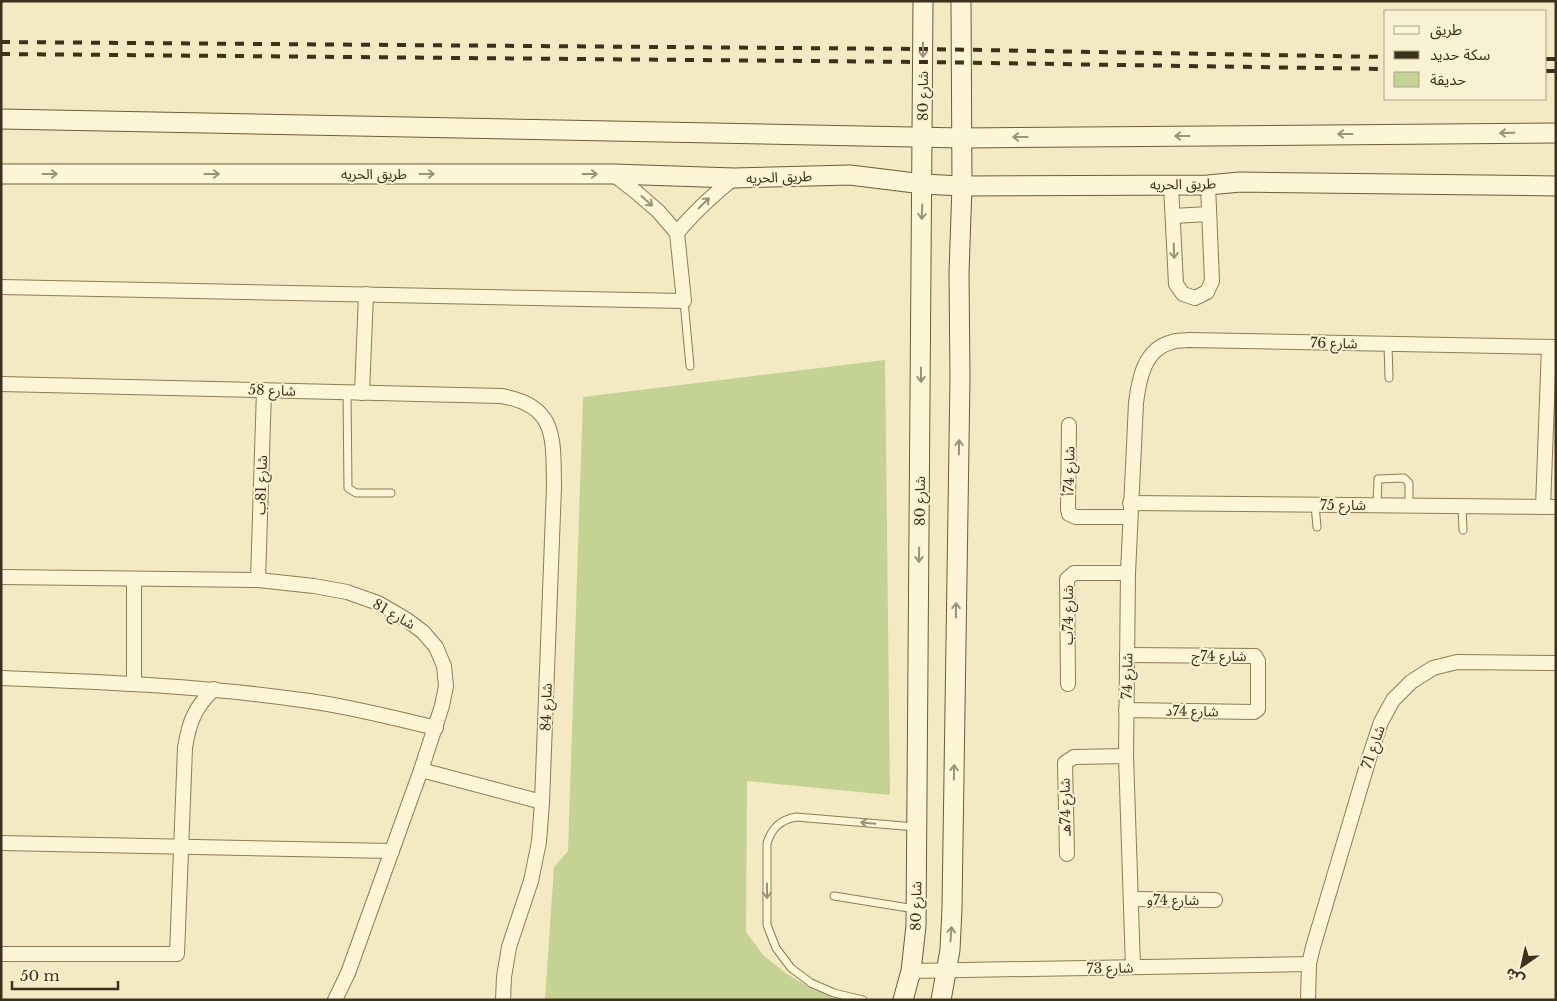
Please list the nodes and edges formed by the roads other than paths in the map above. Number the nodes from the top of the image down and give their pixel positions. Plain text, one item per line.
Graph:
1 (923, 1) edge
2 (961, 1) edge
3 (1, 119) edge
4 (1556, 133) edge
5 (922, 137) junction
6 (962, 138) junction
7 (1, 174) edge
8 (613, 174) junction
9 (734, 178) junction
10 (922, 184) junction
11 (1171, 185) junction
12 (1208, 185) junction
13 (962, 186) junction
14 (1556, 186) edge
15 (1209, 214) junction
16 (1173, 216) junction
17 (677, 233) junction
18 (1, 286) edge
19 (366, 294) junction
20 (684, 301) junction
21 (1388, 344) junction
22 (1552, 347) edge
23 (690, 366) dead end
24 (1388, 378) dead end
25 (1, 384) edge
26 (1138, 386) joint
27 (264, 390) junction
28 (347, 393) junction
29 (362, 393) junction
30 (540, 412) joint
31 (1069, 425) dead end
32 (391, 493) dead end
33 (1315, 505) junction
34 (1377, 505) junction
35 (1409, 506) junction
36 (1462, 506) junction
37 (1549, 507) edge
38 (1130, 510) junction
39 (1316, 527) dead end
40 (1462, 530) dead end
41 (1128, 574) junction
42 (1, 576) edge
43 (134, 579) junction
44 (258, 580) junction
45 (1127, 655) junction
46 (1556, 663) edge
47 (1, 678) edge
48 (134, 683) junction
49 (1068, 684) dead end
50 (214, 689) junction
51 (1126, 710) junction
52 (1257, 711) joint
53 (436, 728) junction
54 (1126, 756) junction
55 (421, 770) junction
56 (542, 802) junction
57 (916, 827) junction
58 (1, 843) edge
59 (181, 846) junction
60 (392, 850) junction
61 (1066, 854) dead end
62 (834, 896) dead end
63 (1131, 900) junction
64 (1215, 900) dead end
65 (916, 910) junction
66 (1, 954) edge
67 (1309, 964) junction
68 (1133, 967) junction
69 (947, 970) junction
70 (912, 971) junction
71 (335, 1000) edge
72 (503, 1000) edge
73 (863, 1000) edge
74 (903, 1000) edge
75 (941, 1000) edge
76 (1308, 1000) edge

1 -> 5 street, شارع 80
2 - 6 street
3 - 5 street
4 -> 6 street
5 - 6 street
5 - 10 street, شارع 80
6 - 13 street
7 -> 8 street, طريق الحريه
8 - 9 street, طريق الحريه
8 -> 17 street
9 - 10 street, طريق الحريه
17 -> 9 street
10 - 13 street, طريق الحريه
10 -> 57 street, شارع 80
11 - 12 street, طريق الحريه
11 - 13 street, طريق الحريه
11 - 16 street
12 - 14 street, طريق الحريه
12 - 15 street
69 -> 13 street
15 - 16 street
16 -> 15 street
17 - 20 street
18 - 19 street
19 - 20 street
19 - 29 street
20 - 23 lane
21 - 22 street, شارع 76
21 - 24 lane
21 - 26 street, شارع 76
22 - 37 street
25 - 27 street, شارع 58
26 - 38 street, شارع 74
27 - 28 street, شارع 58
27 - 44 street, شارع 81ب
28 - 29 street, شارع 58
28 - 32 lane
29 - 30 street, شارع 58
30 - 56 street, شارع 84
31 - 38 street, شارع 74أ
33 - 34 street, شارع 75
33 - 38 street, شارع 75
33 - 39 lane
34 - 35 street, شارع 75
34 - 35 lane
35 - 36 street, شارع 75
36 - 37 street, شارع 75
36 - 40 lane
38 - 41 street, شارع 74
41 - 45 street, شارع 74
41 - 49 street, شارع 74ب
42 - 43 street, شارع 81
43 - 44 street, شارع 81
43 - 48 street
44 - 53 street, شارع 81
45 - 51 street, شارع 74
45 - 52 street, شارع 74ج
46 - 67 street, شارع 71
47 - 48 street
48 - 50 street
50 - 53 street
50 - 59 street
51 - 52 street, شارع 74د
51 - 54 street, شارع 74
53 - 55 street, شارع 81
54 - 61 street, شارع 74هـ
54 - 63 street, شارع 74
55 - 56 street
55 - 60 street, شارع 81
56 - 72 street, شارع 84
57 - 65 street, شارع 80
57 -> 73 lane
58 - 59 street
59 - 60 street
59 - 66 street
60 - 71 street, شارع 81
62 - 65 lane
63 - 64 street, شارع 74و
63 - 68 street, شارع 74
65 - 70 street, شارع 80
67 - 68 street, شارع 73
67 - 76 street, شارع 71
68 - 69 street, شارع 73
69 - 70 street, شارع 73
69 - 75 street
70 - 74 street, شارع 80

